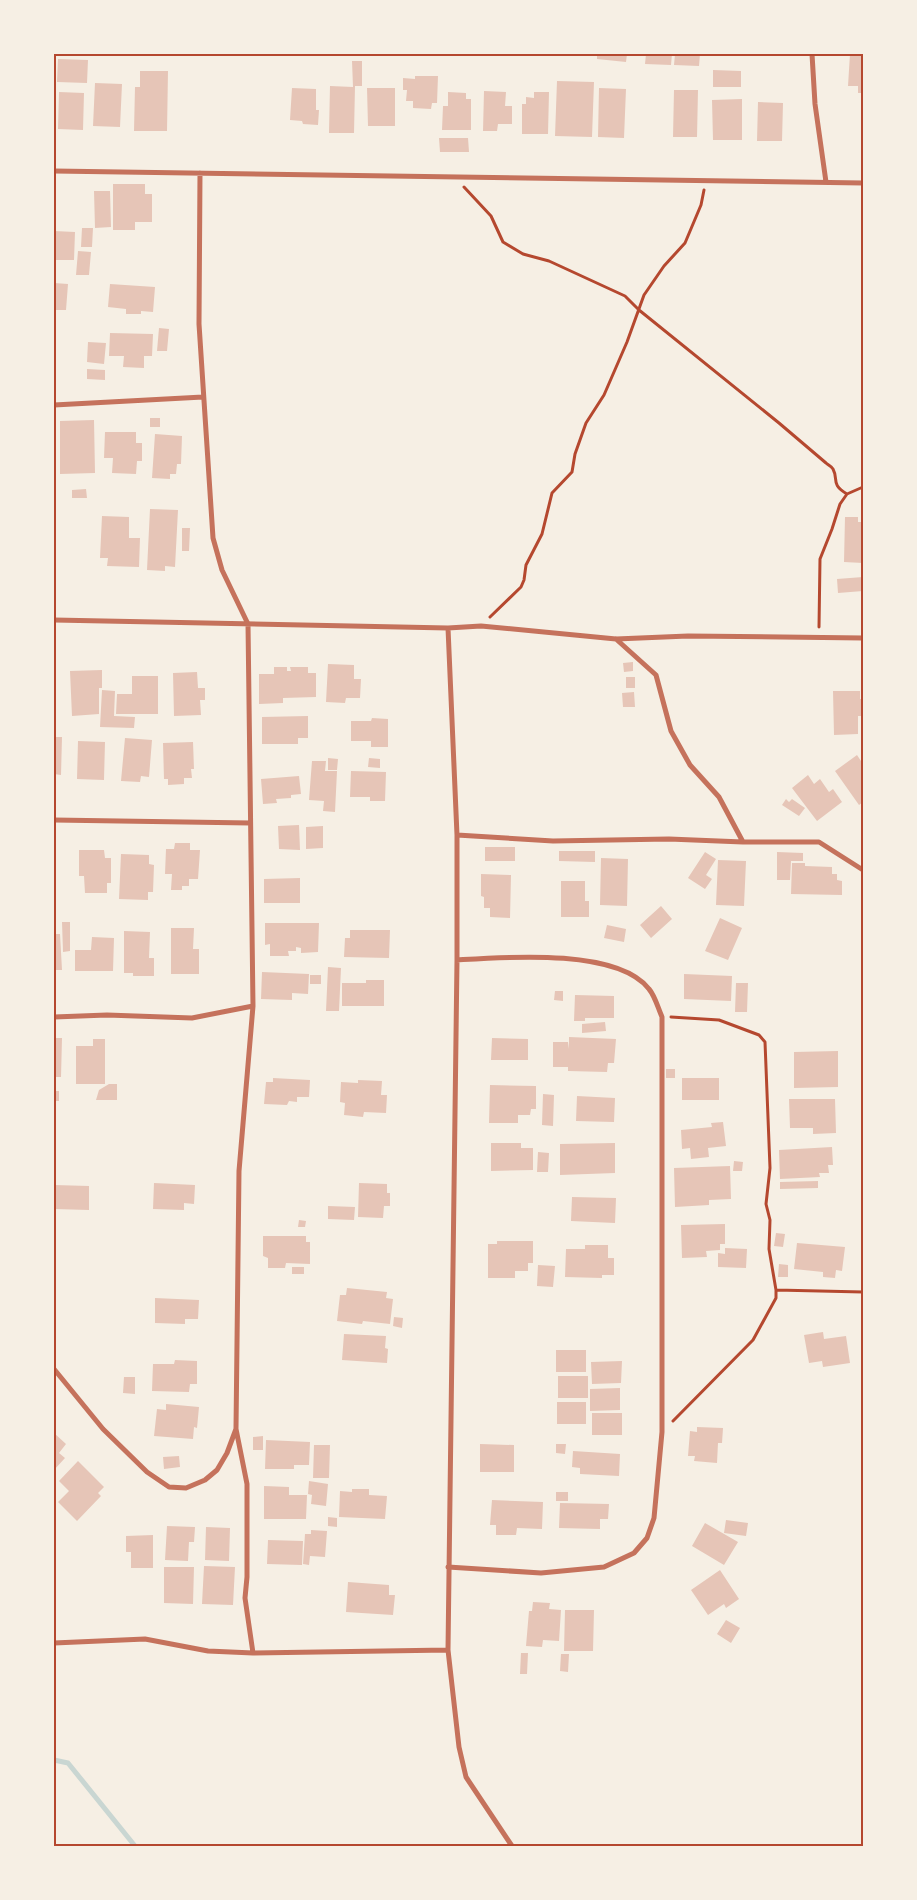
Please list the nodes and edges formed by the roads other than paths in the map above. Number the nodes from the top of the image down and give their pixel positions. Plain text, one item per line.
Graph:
1 (812, 54) edge
2 (54, 171) edge
3 (200, 173) junction
4 (826, 182) junction
5 (863, 183) edge
6 (203, 396) junction
7 (54, 405) edge
8 (54, 620) edge
9 (248, 624) junction
10 (448, 628) junction
11 (863, 638) edge
12 (616, 639) junction
13 (54, 820) edge
14 (250, 823) junction
15 (457, 835) junction
16 (743, 842) junction
17 (863, 870) edge
18 (457, 960) junction
19 (253, 1006) junction
20 (54, 1017) edge
21 (54, 1369) edge
22 (236, 1429) junction
23 (448, 1567) junction
24 (54, 1643) edge
25 (448, 1650) junction
26 (253, 1653) junction
27 (512, 1846) edge

1 - 4 street
2 - 3 street
3 - 4 street
3 - 6 street
4 - 5 street
6 - 7 street
6 - 9 street
8 - 9 street
9 - 10 street
9 - 14 street
10 - 12 street
10 - 15 street
11 - 12 street
12 - 16 street
13 - 14 street
14 - 19 street
15 - 16 street
15 - 18 street
16 - 17 street
18 - 23 street
18 - 23 street
19 - 20 street
19 - 22 street
21 - 22 street
22 - 26 street
23 - 25 street
24 - 26 street
25 - 26 street
25 - 27 street

